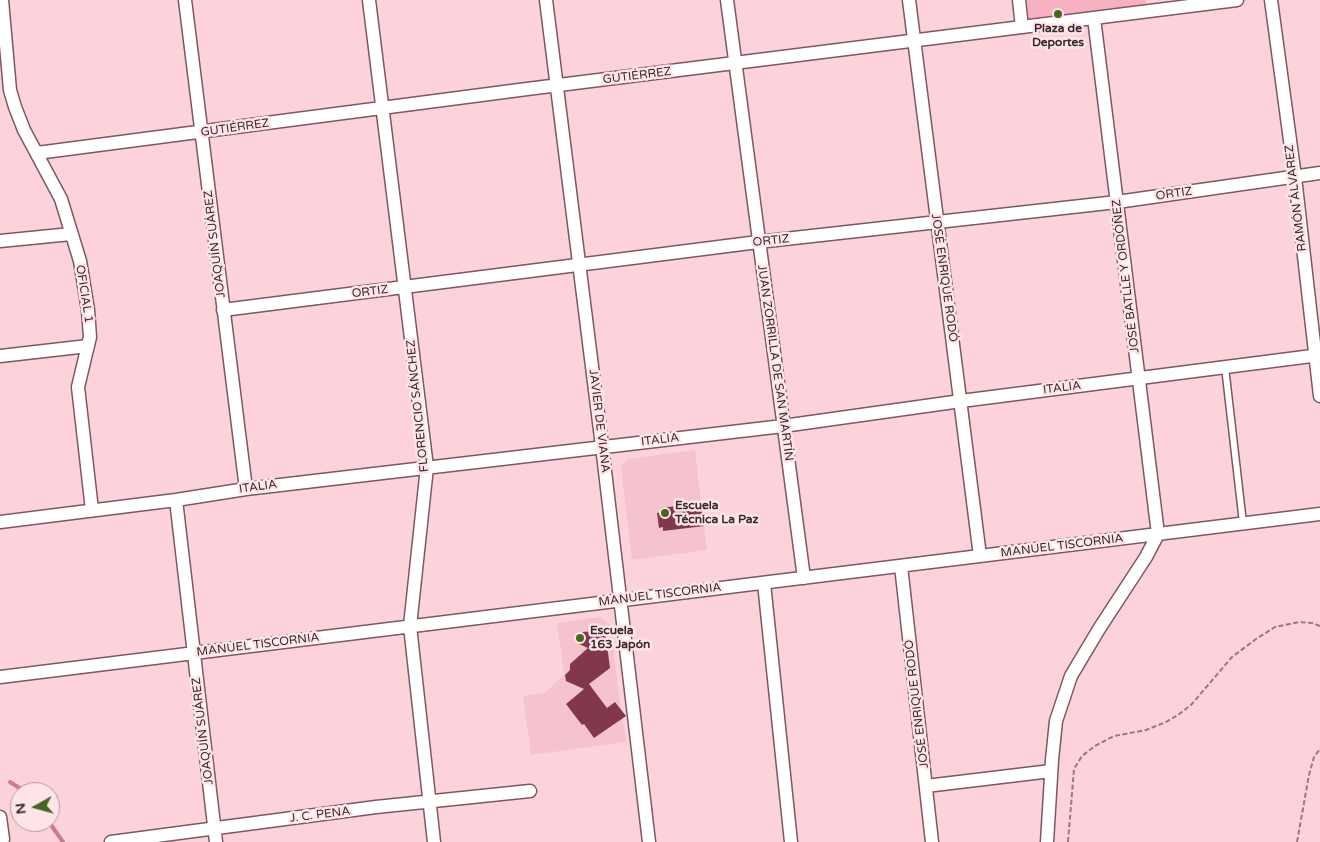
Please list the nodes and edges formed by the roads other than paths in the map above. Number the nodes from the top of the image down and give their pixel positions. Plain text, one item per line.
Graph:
1 (2, 0) edge
2 (185, 0) edge
3 (368, 0) edge
4 (546, 0) edge
5 (727, 0) edge
6 (909, 0) edge
7 (1019, 0) edge
8 (1237, 0) edge
9 (1271, 0) edge
10 (1166, 4) edge
11 (1094, 18) junction
12 (1022, 27) junction
13 (914, 41) junction
14 (735, 64) junction
15 (556, 86) junction
16 (5, 91) edge
17 (382, 108) junction
18 (201, 132) junction
19 (37, 153) junction
20 (1320, 173) edge
21 (1294, 177) junction
22 (1117, 202) junction
23 (937, 223) junction
24 (71, 234) junction
25 (0, 240) edge
26 (758, 242) junction
27 (579, 265) junction
28 (404, 287) junction
29 (223, 310) junction
30 (88, 346) junction
31 (1317, 355) edge
32 (0, 356) edge
33 (1225, 367) junction
34 (1138, 378) junction
35 (1320, 396) edge
36 (961, 401) junction
37 (783, 426) junction
38 (602, 446) junction
39 (427, 467) junction
40 (246, 488) junction
41 (176, 500) junction
42 (92, 510) junction
43 (1320, 514) edge
44 (0, 522) edge
45 (1243, 523) junction
46 (1158, 534) junction
47 (980, 556) junction
48 (901, 566) junction
49 (804, 578) junction
50 (764, 583) junction
51 (620, 600) junction
52 (410, 626) junction
53 (193, 653) junction
54 (0, 677) edge
55 (1051, 771) junction
56 (926, 786) junction
57 (530, 791) dead end
58 (429, 802) junction
59 (0, 817) edge
60 (215, 828) junction
61 (2, 842) edge
62 (111, 842) edge
63 (216, 842) edge
64 (434, 842) edge
65 (649, 842) edge
66 (791, 842) edge
67 (932, 842) edge
68 (1047, 842) edge

1 - 16 street, OFICIAL 1
2 - 18 street, JOAQUÍN SUÁREZ
3 - 17 street, FLORENCIO SÁNCHEZ
4 - 15 street, JAVIER DE VIANA
5 - 14 street, JUAN ZORRILLA DE SAN MARTÍN
6 - 13 street, JOSÉ ENRIQUE RODÓ
7 - 12 street
8 - 10 street, GUTIÉRREZ
9 - 21 street, RAMÓN ÁLVAREZ
10 - 11 street, GUTIÉRREZ
11 - 12 street, GUTIÉRREZ
11 - 22 street, JOSÉ BATLLE Y ORDÓÑEZ
12 - 13 street, GUTIÉRREZ
13 - 14 street, GUTIÉRREZ
13 - 23 street, JOSÉ ENRIQUE RODÓ
14 - 15 street, GUTIÉRREZ
14 - 26 street, JUAN ZORRILLA DE SAN MARTÍN
15 - 17 street, GUTIÉRREZ
15 - 27 street, JAVIER DE VIANA
16 - 19 street, OFICIAL 1
17 - 18 street, GUTIÉRREZ
17 - 28 street, FLORENCIO SÁNCHEZ
18 - 19 street, GUTIÉRREZ
18 - 29 street, JOAQUÍN SUÁREZ
19 - 24 street, OFICIAL 1
20 - 21 street, ORTIZ
21 - 22 street, ORTIZ
21 - 31 street, RAMÓN ÁLVAREZ
22 - 23 street, ORTIZ
22 - 34 street, JOSÉ BATLLE Y ORDÓÑEZ
23 - 26 street, ORTIZ
23 - 36 street, JOSÉ ENRIQUE RODÓ
24 - 25 street
24 - 30 street, OFICIAL 1
26 - 27 street, ORTIZ
26 - 37 street, JUAN ZORRILLA DE SAN MARTÍN
27 - 28 street, ORTIZ
27 - 38 street, JAVIER DE VIANA
28 - 29 street, ORTIZ
28 - 39 street, FLORENCIO SÁNCHEZ
29 - 40 street, JOAQUÍN SUÁREZ
30 - 32 street
30 - 42 street, OFICIAL 1
31 - 33 street, ITALIA
31 - 35 street, RAMÓN ÁLVAREZ
33 - 34 street, ITALIA
33 - 45 lane
34 - 36 street, ITALIA
34 - 46 street, JOSÉ BATLLE Y ORDÓÑEZ
36 - 37 street, ITALIA
36 - 47 street, JOSÉ ENRIQUE RODÓ
37 - 38 street, ITALIA
37 - 49 street, JUAN ZORRILLA DE SAN MARTÍN
38 - 39 street, ITALIA
38 - 51 street, JAVIER DE VIANA
39 - 40 street, ITALIA
39 - 52 street, FLORENCIO SÁNCHEZ
40 - 41 street, ITALIA
41 - 42 street, ITALIA
41 - 53 street, JOAQUÍN SUÁREZ
42 - 44 street, ITALIA
43 - 45 street, MANUEL TISCORNIA
45 - 46 street, MANUEL TISCORNIA
46 - 47 street, MANUEL TISCORNIA
46 - 55 street
47 - 48 street, MANUEL TISCORNIA
48 - 49 street, MANUEL TISCORNIA
48 - 56 street, JOSÉ ENRIQUE RODÓ
49 - 50 street, MANUEL TISCORNIA
50 - 51 street, MANUEL TISCORNIA
50 - 66 street
51 - 52 street, MANUEL TISCORNIA
51 - 65 street, JAVIER DE VIANA
52 - 53 street, MANUEL TISCORNIA
52 - 58 street, FLORENCIO SÁNCHEZ
53 - 54 street, MANUEL TISCORNIA
53 - 60 street, JOAQUÍN SUÁREZ
55 - 56 street
55 - 68 street
56 - 67 street, JOSÉ ENRIQUE RODÓ
57 - 58 street, J. C. PENA
58 - 60 street, J. C. PENA
58 - 64 street, FLORENCIO SÁNCHEZ
59 - 61 street
60 - 62 street, J. C. PENA
60 - 63 street, JOAQUÍN SUÁREZ

